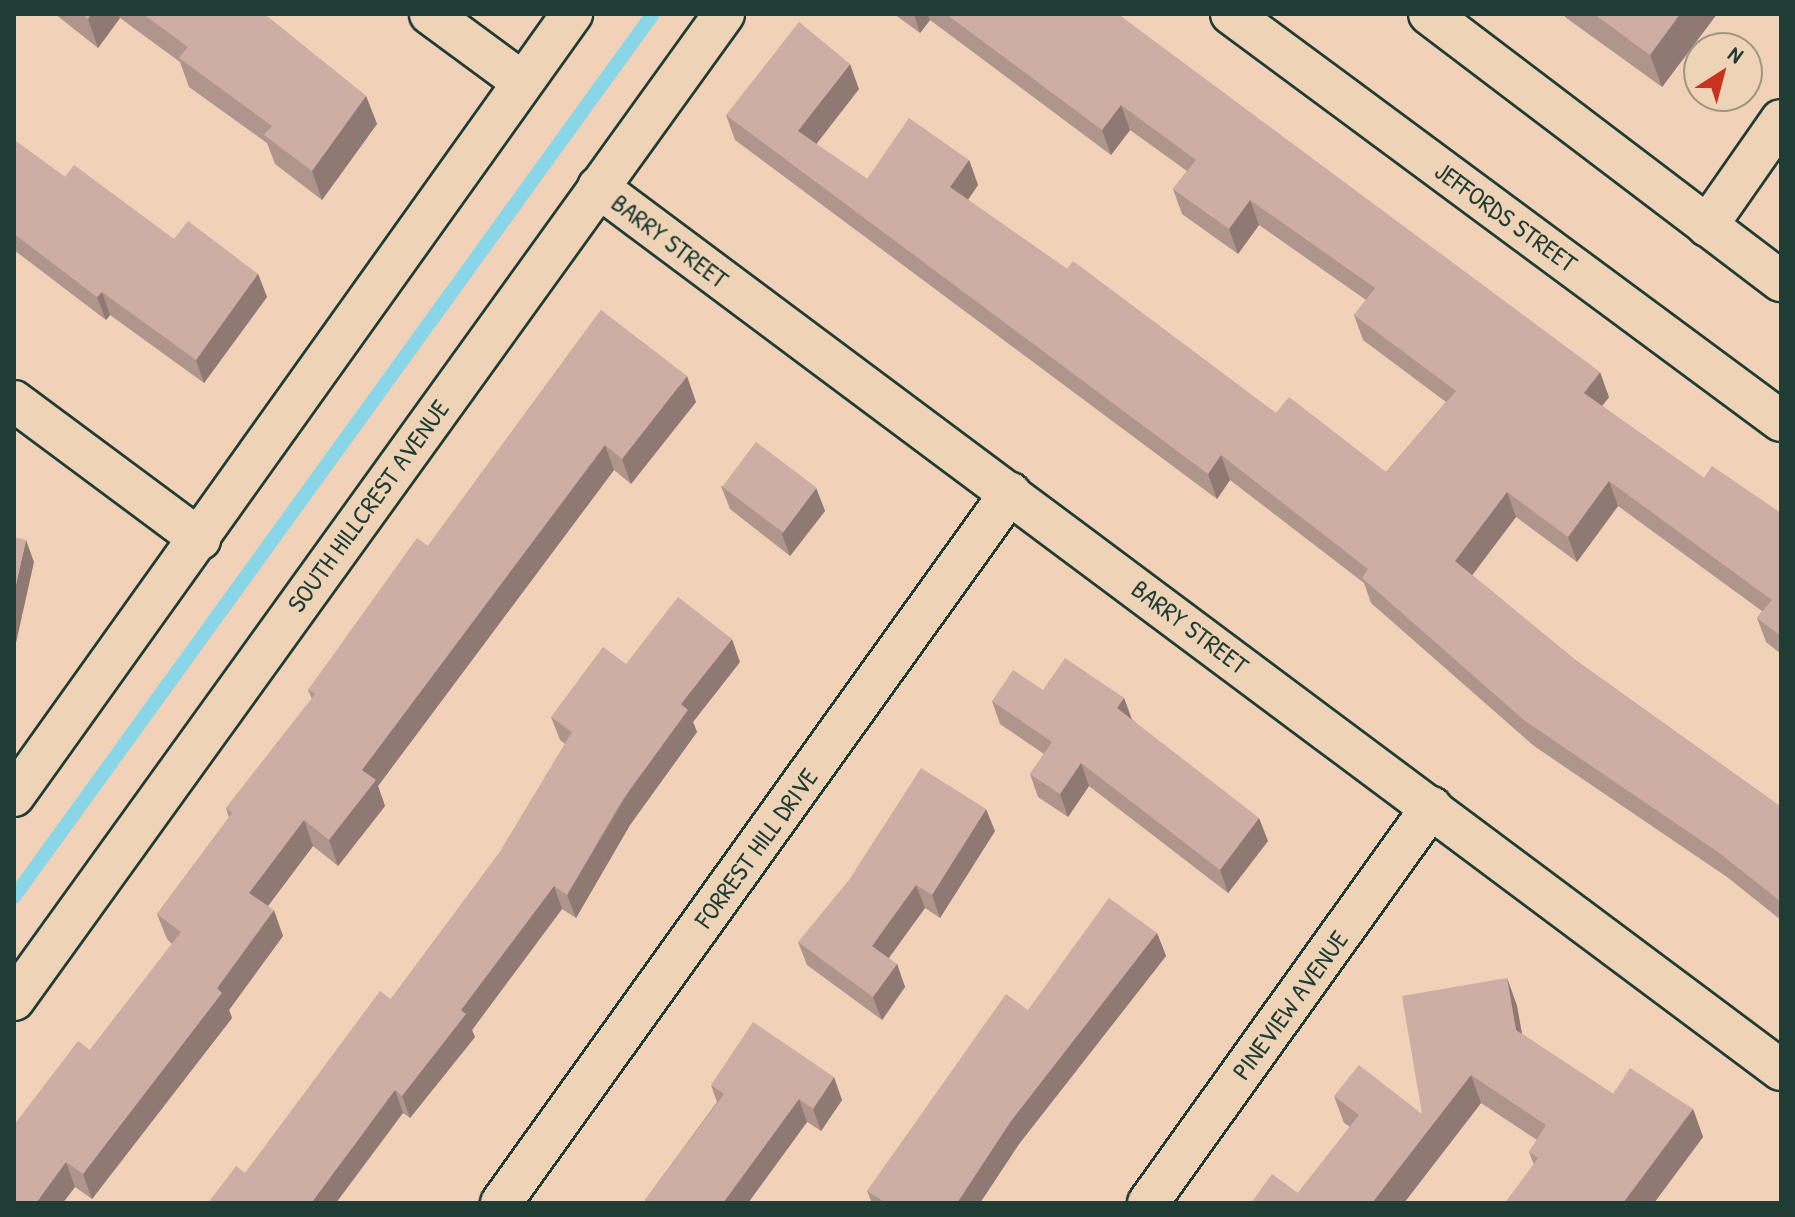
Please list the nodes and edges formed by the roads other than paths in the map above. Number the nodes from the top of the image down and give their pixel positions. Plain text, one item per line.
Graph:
1 (430, 14) edge
2 (572, 14) edge
3 (724, 14) edge
4 (1231, 14) edge
5 (1429, 14) edge
6 (521, 81) junction
7 (1781, 120) edge
8 (598, 187) junction
9 (1707, 226) junction
10 (1781, 281) edge
11 (14, 401) edge
12 (1781, 421) edge
13 (1010, 493) junction
14 (200, 539) junction
15 (14, 796) edge
16 (1432, 807) junction
17 (14, 1000) edge
18 (1781, 1070) edge
19 (501, 1203) edge
20 (1148, 1203) edge

1 - 6 street
2 - 6 street
3 - 8 street, SOUTH HILLCREST AVENUE
4 - 12 street, JEFFORDS STREET
5 - 9 street
6 - 14 street
7 - 9 street
8 - 13 street, BARRY STREET
8 - 17 street, SOUTH HILLCREST AVENUE
9 - 10 street
11 - 14 street
13 - 16 street, BARRY STREET
13 - 19 street, FORREST HILL DRIVE
14 - 15 street
16 - 18 street, BARRY STREET
16 - 20 street, PINEVIEW AVENUE

